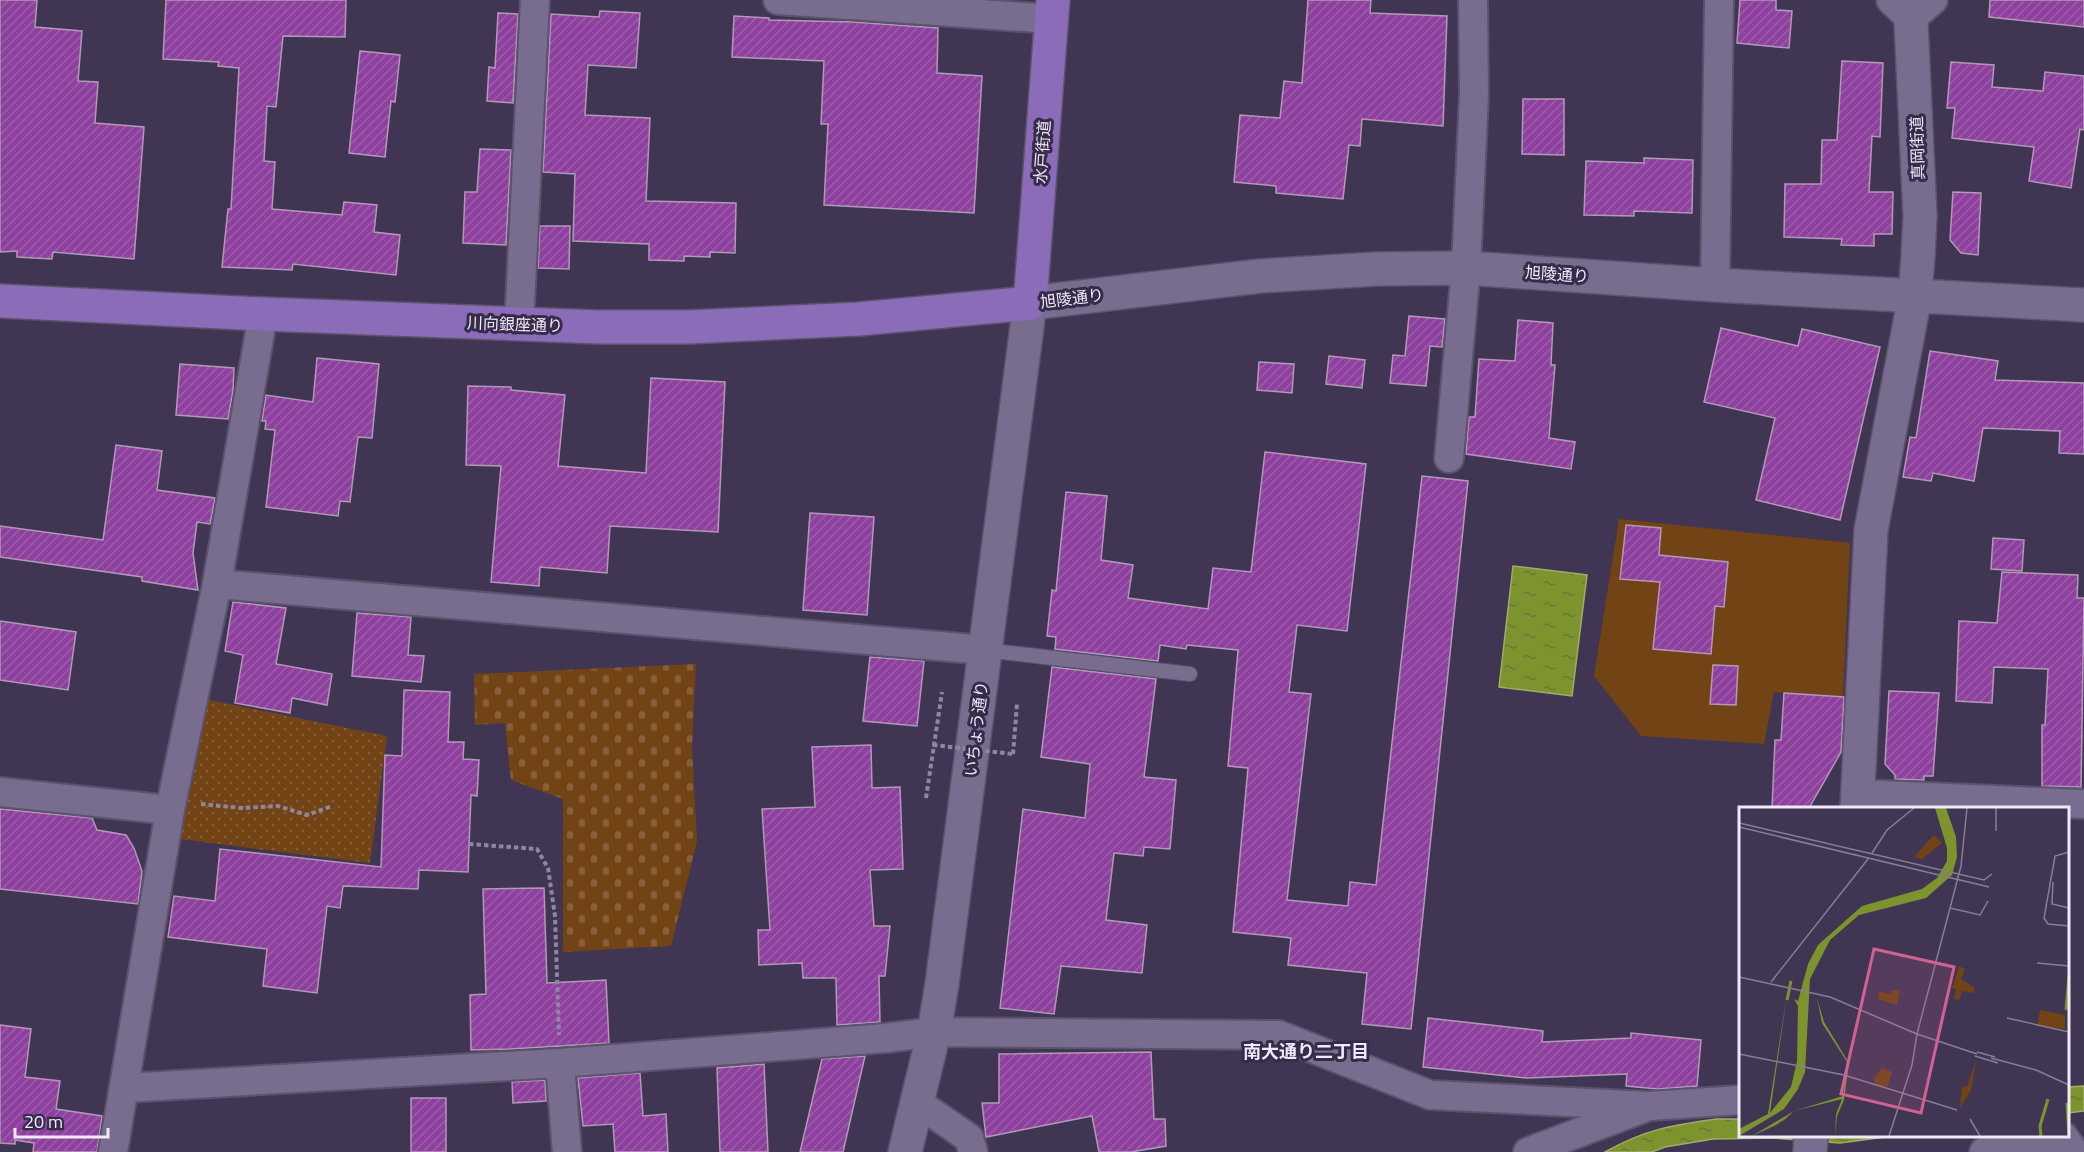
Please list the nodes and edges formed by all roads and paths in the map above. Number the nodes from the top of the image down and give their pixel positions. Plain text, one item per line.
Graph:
1 (535, 0) edge
2 (778, 0) edge
3 (1473, 0) edge
4 (1719, 0) edge
5 (1911, 5) edge
6 (1052, 9) edge
7 (1466, 268) junction
8 (1715, 285) junction
9 (1915, 296) junction
10 (0, 301) edge
11 (1030, 303) junction
12 (2084, 305) edge
13 (263, 314) junction
14 (519, 324) junction
15 (1449, 458) dead end
16 (217, 584) junction
17 (985, 650) junction
18 (1190, 674) dead end
19 (942, 693) dead end
20 (1017, 704) dead end
21 (933, 745) junction
22 (0, 792) edge
23 (926, 798) dead end
24 (1858, 801) edge
25 (2084, 804) edge
26 (332, 806) dead end
27 (170, 810) junction
28 (469, 844) dead end
29 (934, 1032) junction
30 (560, 1063) junction
31 (125, 1088) junction
32 (1739, 1100) edge
33 (918, 1103) junction
34 (1649, 1106) junction
35 (1811, 1137) edge
36 (2058, 1137) edge
37 (2064, 1137) edge
38 (113, 1152) edge
39 (567, 1152) edge
40 (905, 1152) edge
41 (973, 1152) edge
42 (1528, 1152) edge
43 (1810, 1152) edge
44 (1983, 1152) edge
45 (2074, 1152) edge

1 - 14 street
2 - 6 street
3 - 7 street
4 - 8 street
5 - 9 street, 真岡街道
6 - 11 main road, 水戸街道
7 - 8 street, 旭陵通り
7 - 11 street, 旭陵通り
7 - 15 street
8 - 9 street, 旭陵通り
9 - 12 street, 旭陵通り
9 - 24 street, 真岡街道
10 - 13 main road, 川向銀座通り
11 - 14 main road, 川向銀座通り
11 - 17 street, いちょう通り
13 - 14 main road, 川向銀座通り
13 - 16 street
16 - 17 street
16 - 27 street
17 - 18 lane
17 - 29 street, いちょう通り
19 - 21 path
20 - 21 path, bridge
21 - 23 path
22 - 27 street
24 - 25 street
26 - 27 path
27 - 31 street
28 - 30 path
29 - 30 street
29 - 33 street, いちょう通り
29 - 34 street
30 - 31 street
30 - 39 street
31 - 38 street
32 - 34 street
33 - 40 street, いちょう通り
33 - 41 street
34 - 42 street
35 - 43 street
36 - 44 street
37 - 45 street

